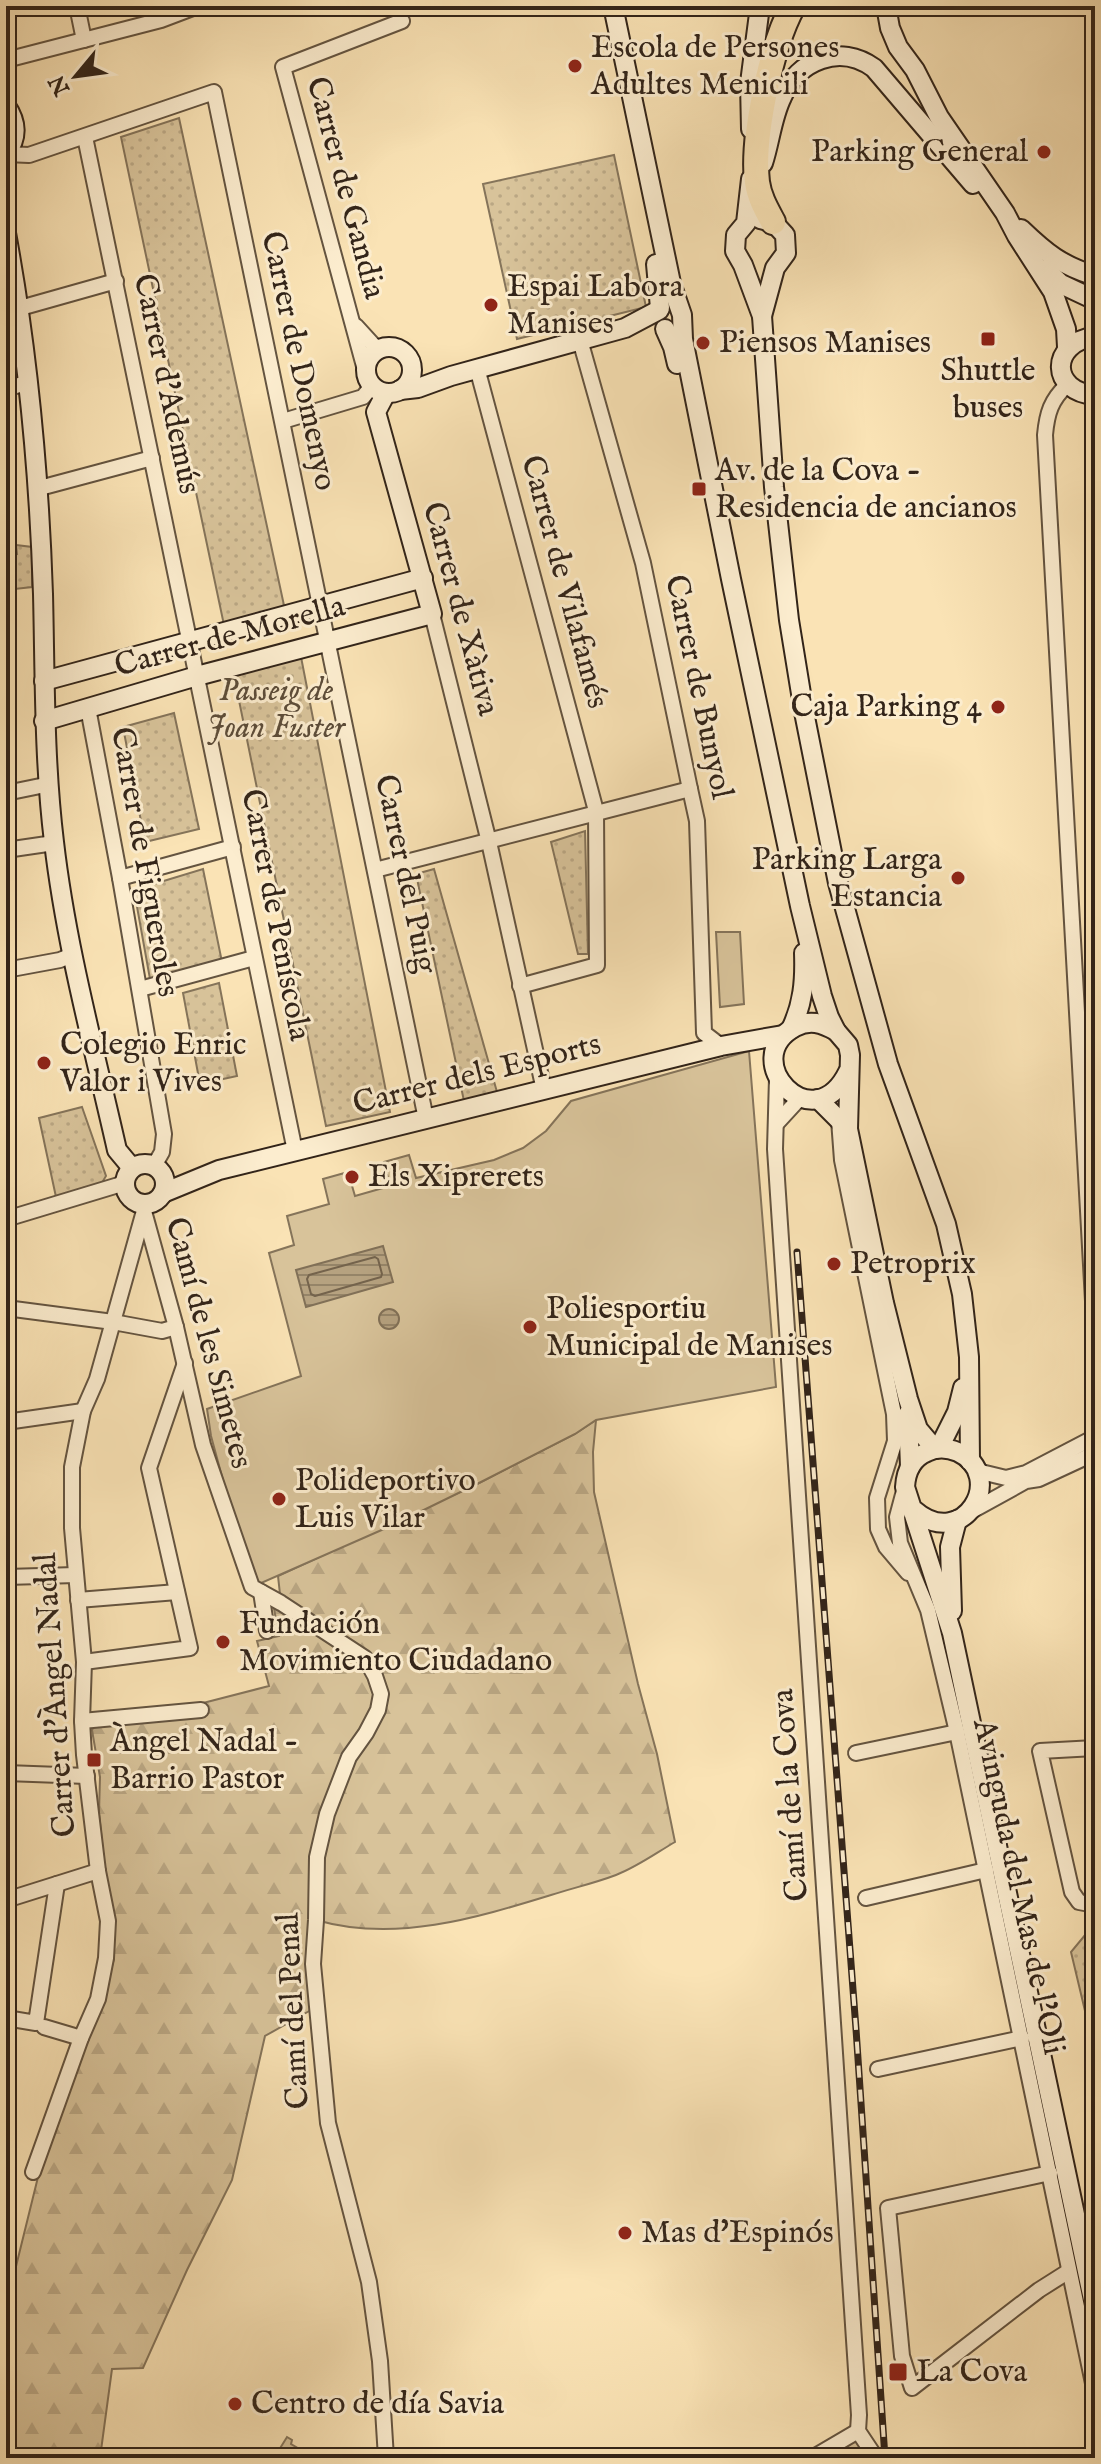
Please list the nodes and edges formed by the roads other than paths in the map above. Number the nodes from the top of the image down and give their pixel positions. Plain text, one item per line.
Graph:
1 (77, 6) edge
2 (198, 6) edge
3 (606, 6) edge
4 (613, 6) edge
5 (760, 6) edge
6 (793, 6) edge
7 (886, 6) edge
8 (159, 13) edge
9 (402, 21) dead end
10 (84, 40) junction
11 (6, 60) edge
12 (6, 106) edge
13 (85, 137) junction
14 (6, 154) edge
15 (757, 179) junction
16 (993, 195) junction
17 (773, 222) junction
18 (746, 223) junction
19 (7, 238) edge
20 (1034, 250) junction
21 (743, 265) junction
22 (775, 268) junction
23 (1095, 276) edge
24 (116, 281) junction
25 (1095, 286) edge
26 (1095, 300) edge
27 (12, 310) edge
28 (762, 316) junction
29 (668, 318) junction
30 (352, 322) junction
31 (1095, 336) edge
32 (580, 340) junction
33 (1067, 347) junction
34 (377, 349) junction
35 (477, 368) junction
36 (412, 369) junction
37 (451, 376) junction
38 (29, 382) junction
39 (381, 385) junction
40 (6, 389) edge
41 (1080, 391) edge
42 (283, 421) junction
43 (152, 458) junction
44 (36, 489) junction
45 (423, 578) junction
46 (321, 607) junction
47 (432, 614) junction
48 (327, 641) junction
49 (190, 642) junction
50 (197, 676) junction
51 (44, 681) junction
52 (88, 708) junction
53 (44, 721) junction
54 (50, 784) junction
55 (690, 789) junction
56 (6, 793) edge
57 (596, 811) junction
58 (489, 842) junction
59 (54, 843) junction
60 (233, 847) junction
61 (6, 850) edge
62 (375, 870) junction
63 (120, 878) junction
64 (800, 906) junction
65 (72, 955) junction
66 (254, 958) junction
67 (6, 970) edge
68 (520, 986) junction
69 (140, 989) junction
70 (836, 1031) junction
71 (787, 1032) junction
72 (749, 1042) junction
73 (721, 1046) junction
74 (773, 1058) junction
75 (848, 1072) junction
76 (777, 1078) junction
77 (544, 1090) junction
78 (809, 1099) junction
79 (426, 1119) junction
80 (777, 1123) junction
81 (844, 1124) junction
82 (295, 1151) junction
83 (158, 1170) junction
84 (219, 1170) junction
85 (128, 1176) junction
86 (163, 1193) junction
87 (143, 1207) junction
88 (6, 1219) edge
89 (6, 1308) edge
90 (113, 1322) junction
91 (176, 1327) junction
92 (1095, 1337) edge
93 (969, 1357) junction
94 (185, 1362) junction
95 (908, 1399) junction
96 (83, 1411) junction
97 (6, 1422) edge
98 (1095, 1437) edge
99 (937, 1449) junction
100 (1095, 1453) edge
101 (974, 1466) junction
102 (910, 1467) junction
103 (905, 1487) junction
104 (914, 1510) junction
105 (963, 1516) junction
106 (76, 1575) junction
107 (6, 1577) edge
108 (916, 1583) junction
109 (257, 1590) junction
110 (177, 1592) junction
111 (78, 1600) junction
112 (267, 1631) dead end
113 (952, 1633) junction
114 (84, 1662) junction
115 (201, 1710) dead end
116 (82, 1721) junction
117 (957, 1732) junction
118 (1095, 1748) edge
119 (856, 1753) dead end
120 (6, 1773) edge
121 (87, 1776) junction
122 (986, 1870) junction
123 (98, 1871) junction
124 (57, 1884) junction
125 (866, 1898) dead end
126 (6, 1900) edge
127 (1095, 1905) edge
128 (6, 2018) edge
129 (40, 2025) junction
130 (81, 2038) junction
131 (1022, 2038) junction
132 (878, 2069) dead end
133 (33, 2172) dead end
134 (1050, 2173) junction
135 (1069, 2271) junction
136 (1095, 2309) edge
137 (1095, 2393) edge
138 (858, 2431) junction
139 (386, 2458) edge
140 (812, 2458) edge
141 (876, 2458) edge

1 - 10 street
2 - 8 street
3 - 29 main road
4 - 29 main road
5 - 18 main road
6 - 15 highway
7 - 16 main road
8 - 10 street
9 - 30 street, Carrer de Gandia
10 - 11 street
12 - 14 main road
13 - 14 street
13 - 24 street, Carrer d'Ademús
13 - 42 street, Carrer de Domenyo
15 - 16 main road
15 - 17 highway
16 - 20 main road
17 - 18 main road
17 - 22 main road
18 - 21 main road
19 - 27 main road
20 - 23 main road
20 - 25 main road
20 - 26 main road
20 - 33 main road
21 - 22 main road
21 - 28 main road
22 - 28 main road
24 - 27 street
24 - 43 street, Carrer d'Ademús
27 - 38 main road
28 - 93 main road
29 - 32 main road
29 - 64 main road
30 - 34 street, Carrer de Gandia
30 - 39 street, Carrer de Gandia
31 - 33 main road
32 - 35 main road
32 - 55 street, Carrer de Bunyol
33 - 41 main road
34 - 36 main road
34 - 39 main road
35 - 37 main road
35 - 57 street, Carrer de Vilafamés
36 - 37 main road
36 - 39 main road
37 - 39 main road
38 - 40 street
38 - 44 main road
39 - 42 street
39 - 45 main road, Carrer de Xàtiva
41 - 92 street
42 - 46 street, Carrer de Domenyo
43 - 44 street
43 - 49 street, Carrer d'Ademús
44 - 51 main road
45 - 46 main road, Carrer de Morella
45 - 47 main road, Carrer de Xàtiva
46 - 48 street, Carrer de Domenyo
46 - 49 main road, Carrer de Morella
47 - 48 main road, Carrer de Morella
47 - 58 street, Carrer de Xàtiva
48 - 50 main road, Carrer de Morella
48 - 62 street, Carrer del Puig
49 - 50 street, Carrer de Peníscola
49 - 51 main road, Carrer de Morella
50 - 52 main road, Carrer de Morella
50 - 60 street, Carrer de Peníscola
51 - 53 main road
52 - 53 main road, Carrer de Morella
52 - 63 street, Carrer de Figueroles
53 - 54 main road
54 - 56 street
54 - 59 main road
55 - 57 street
55 - 73 street, Carrer de Bunyol
57 - 58 street
57 - 68 street, Carrer de Vilafamés
58 - 62 street
58 - 68 street, Carrer de Xàtiva
59 - 61 street
59 - 65 main road
60 - 63 street
60 - 66 street, Carrer de Peníscola
62 - 79 street, Carrer del Puig
63 - 69 street, Carrer de Figueroles
64 - 70 main road
64 - 71 main road
65 - 67 street
65 - 85 main road
66 - 69 street
66 - 82 street, Carrer de Peníscola
68 - 77 street, Carrer de Xàtiva
69 - 83 street, Carrer de Figueroles
70 - 71 main road
70 - 75 main road
71 - 72 main road, Carrer dels Esports
71 - 74 main road
72 - 73 main road, Carrer dels Esports
72 - 74 main road
73 - 77 main road, Carrer dels Esports
74 - 76 main road
75 - 78 main road
75 - 81 main road
76 - 78 main road
76 - 80 street, Camí de la Cova
77 - 79 main road, Carrer dels Esports
78 - 80 street
78 - 81 main road
79 - 82 main road, Carrer dels Esports
80 - 138 street, Camí de la Cova
81 - 95 main road
81 - 108 street, Avinguda del Mas de l'Oli
82 - 84 main road, Carrer dels Esports
83 - 84 main road, Carrer dels Esports
83 - 85 main road
83 - 86 main road
84 - 86 main road, Carrer dels Esports
85 - 87 main road
85 - 88 street
86 - 87 main road
87 - 90 street, Carrer d'Àngel Nadal
87 - 91 street, Camí de les Simetes
89 - 90 street
90 - 91 street
90 - 96 street, Carrer d'Àngel Nadal
91 - 94 street, Camí de les Simetes
93 - 99 main road
93 - 101 main road
94 - 109 street, Camí de les Simetes
94 - 110 street
95 - 99 main road
95 - 102 main road
96 - 97 street
96 - 106 street, Carrer d'Àngel Nadal
98 - 101 street
99 - 101 main road
99 - 102 main road
100 - 105 street
101 - 105 main road
102 - 103 main road
103 - 104 main road
103 - 108 street, Avinguda del Mas de l'Oli
104 - 105 main road
104 - 113 main road
105 - 113 main road
106 - 107 street
106 - 111 street, Carrer d'Àngel Nadal
108 - 117 street, Avinguda del Mas de l'Oli
109 - 112 street, Camí de les Simetes
109 - 139 street, Camí del Penal
110 - 111 street
110 - 114 street
111 - 114 street, Carrer d'Àngel Nadal
113 - 136 main road
114 - 116 street, Carrer d'Àngel Nadal
115 - 116 street
116 - 121 street, Carrer d'Àngel Nadal
117 - 119 street
117 - 122 street, Avinguda del Mas de l'Oli
118 - 127 street
120 - 121 street
121 - 123 street, Carrer d'Àngel Nadal
122 - 125 street
122 - 131 street, Avinguda del Mas de l'Oli
123 - 124 street
123 - 130 street, Carrer d'Àngel Nadal
124 - 126 street
124 - 129 street
128 - 129 street
129 - 130 street
130 - 133 street, Carrer d'Àngel Nadal
131 - 132 street
131 - 134 street, Avinguda del Mas de l'Oli
134 - 135 street, Avinguda del Mas de l'Oli
134 - 135 street
135 - 137 street, Avinguda del Mas de l'Oli
138 - 140 street
138 - 141 street

